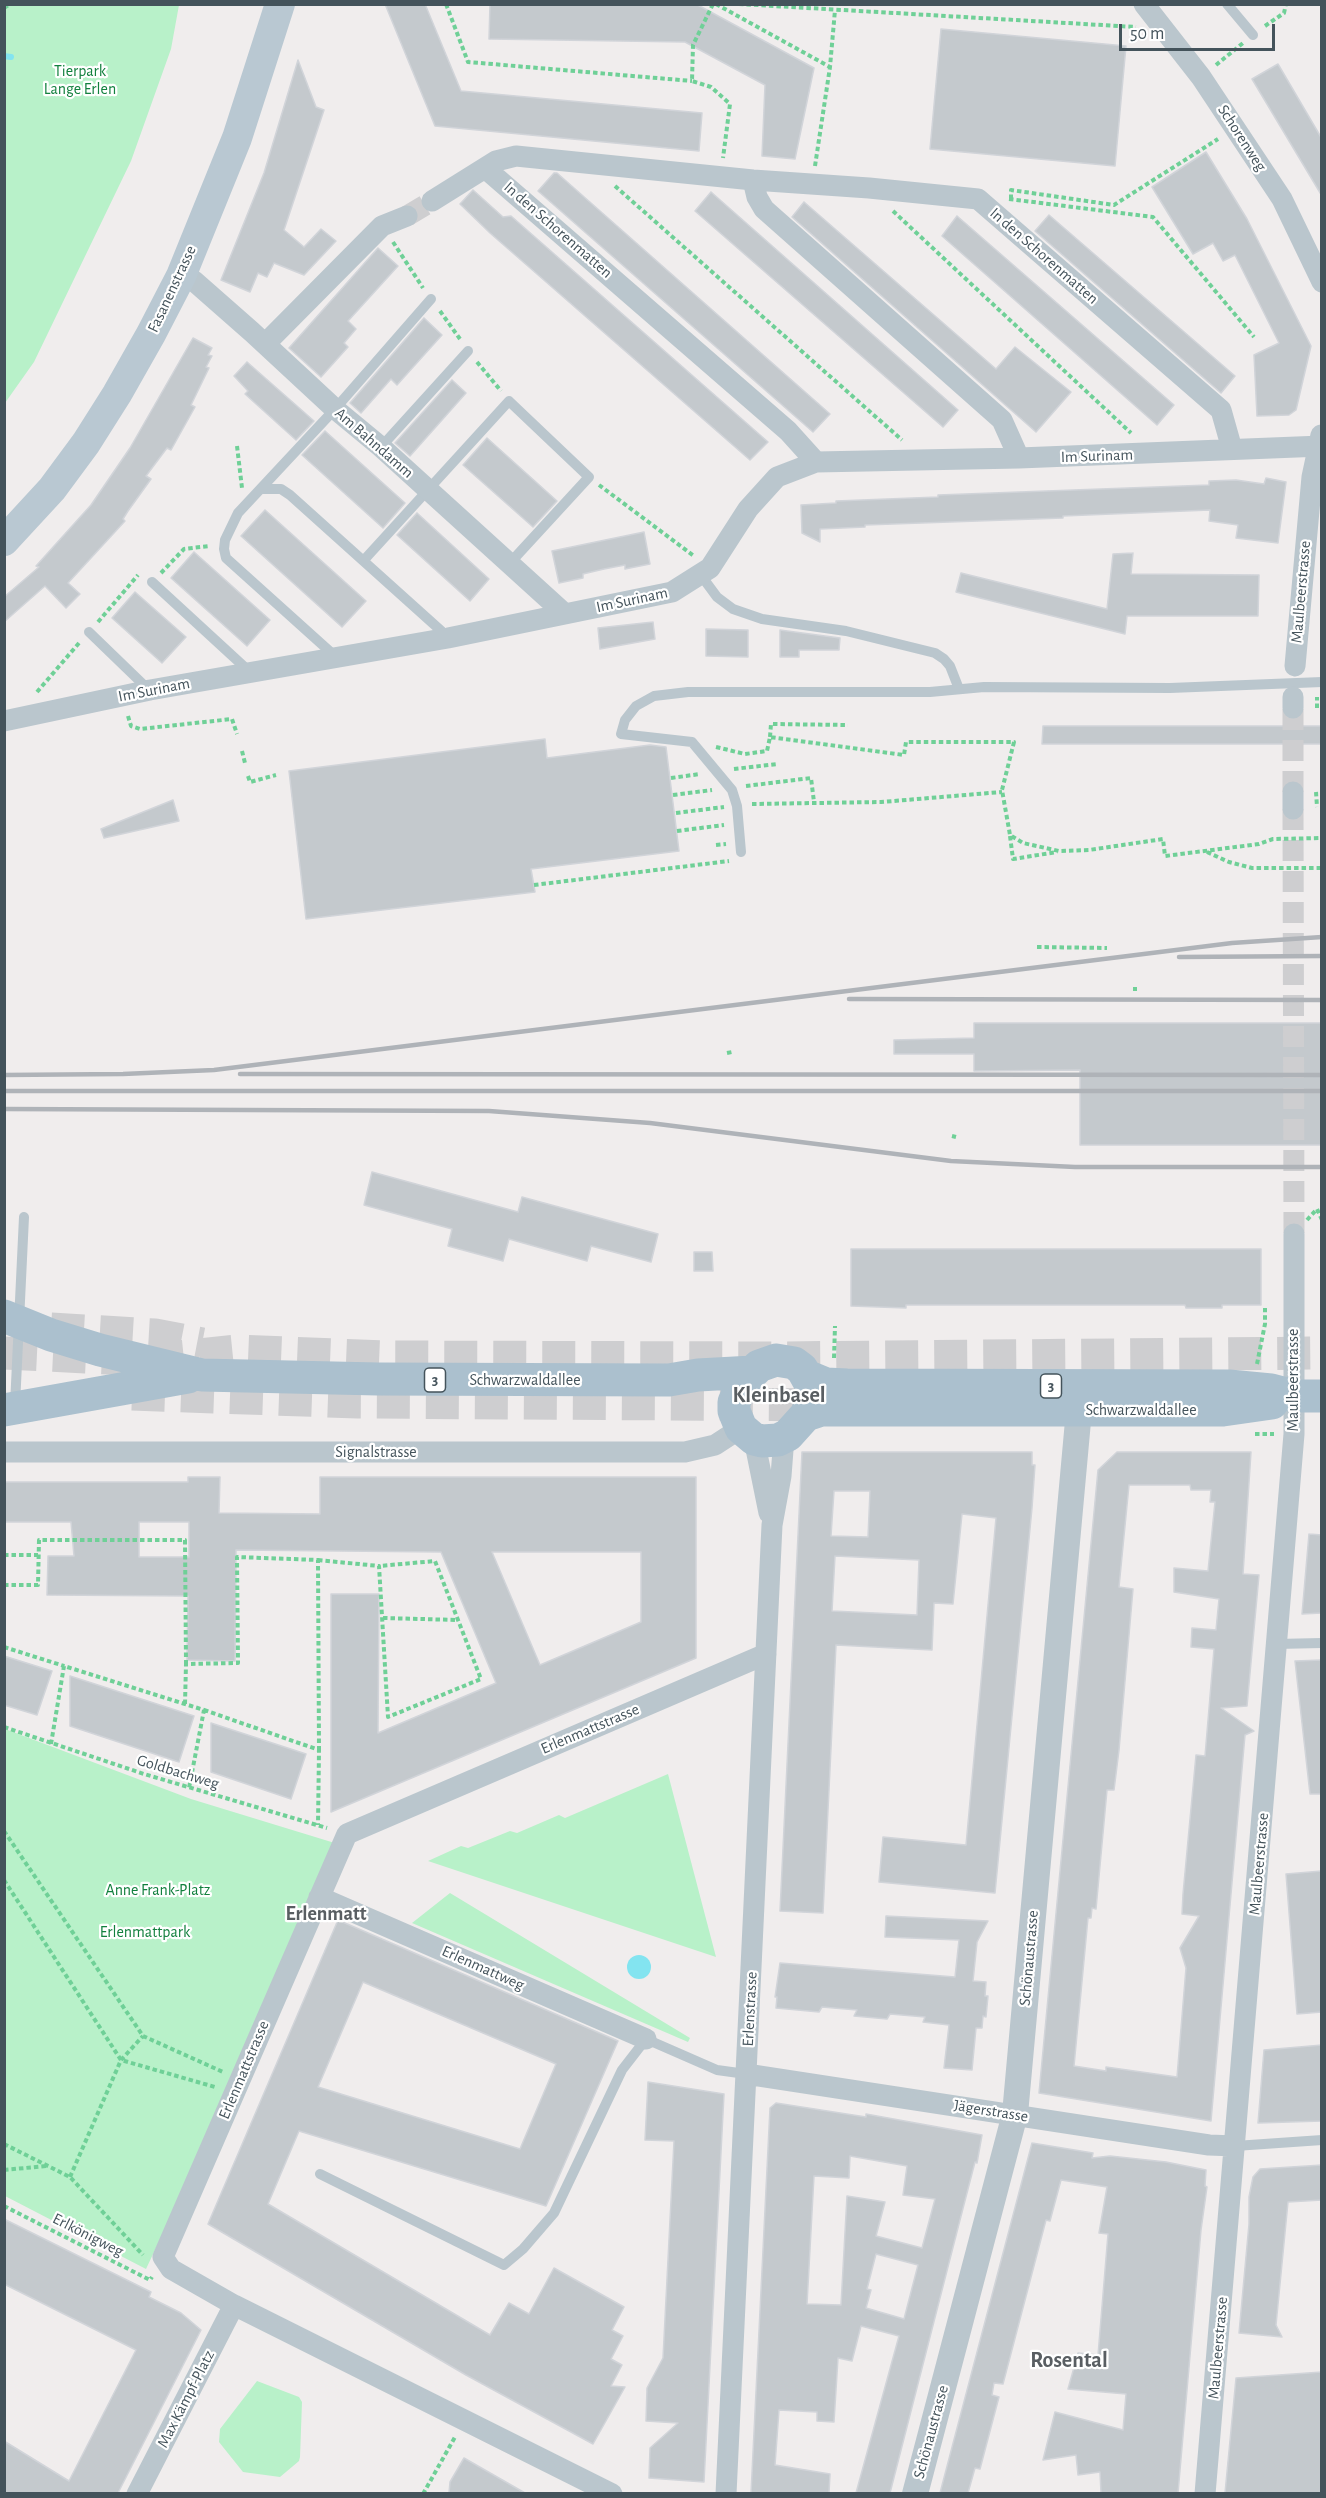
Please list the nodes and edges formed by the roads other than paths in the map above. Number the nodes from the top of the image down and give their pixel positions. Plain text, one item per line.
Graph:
1 (280, 4) edge
2 (1144, 4) edge
3 (1227, 4) edge
4 (1253, 35) dead end
5 (485, 168) junction
6 (753, 180) junction
7 (432, 201) tunnel mouth
8 (407, 216) tunnel mouth
9 (181, 276) junction
10 (1322, 282) edge
11 (431, 299) road end
12 (265, 344) junction
13 (468, 351) road end
14 (335, 409) junction
15 (1320, 442) edge
16 (381, 447) junction
17 (1232, 449) junction
18 (1019, 458) junction
19 (816, 462) junction
20 (261, 489) junction
21 (428, 490) junction
22 (4, 541) edge
23 (364, 560) junction
24 (509, 564) junction
25 (705, 571) junction
26 (153, 582) road end
27 (565, 614) junction
28 (88, 632) road end
29 (448, 638) junction
30 (336, 658) junction
31 (1294, 666) dead end
32 (251, 673) junction
33 (1322, 682) edge
34 (959, 689) junction
35 (150, 690) junction
36 (9, 720) edge
37 (741, 852) dead end
38 (24, 1217) dead end
39 (1294, 1234) tunnel mouth
40 (12, 1319) edge
41 (753, 1372) junction
42 (202, 1375) junction
43 (808, 1377) junction
44 (669, 1380) junction
45 (1308, 1396) edge
46 (10, 1409) edge
47 (1079, 1410) junction
48 (764, 1424) junction
49 (4, 1452) edge
50 (772, 1525) junction
51 (1322, 1643) edge
52 (1276, 1644) junction
53 (766, 1653) junction
54 (320, 1897) junction
55 (646, 2039) junction
56 (747, 2074) junction
57 (1015, 2114) junction
58 (1322, 2140) edge
59 (1235, 2146) junction
60 (320, 2174) dead end
61 (234, 2305) junction
62 (137, 2493) edge
63 (612, 2493) edge
64 (726, 2493) edge
65 (915, 2493) edge
66 (1205, 2493) edge

1 - 9 main road, Fasanenstrasse
2 - 10 street, Schorenweg
3 - 4 lane
5 - 6 street, In den Schorenmatten
5 - 7 street, In den Schorenmatten
5 - 19 street, In den Schorenmatten
6 - 17 street, In den Schorenmatten
6 - 18 street
8 - 12 street
9 - 12 street, Am Bahndamm
9 - 22 main road, Fasanenstrasse
11 - 14 lane
12 - 14 street, Am Bahndamm
13 - 16 lane
14 - 16 street, Am Bahndamm
14 - 20 lane
15 - 17 street, Im Surinam
15 - 31 street, Maulbeerstrasse
16 - 21 street, Am Bahndamm
17 - 18 street, Im Surinam
18 - 19 street, Im Surinam
19 - 25 street, Im Surinam
20 - 23 lane
20 - 30 lane
21 - 23 lane
21 - 24 street, Am Bahndamm
21 - 24 lane
23 - 29 lane
24 - 27 street, Am Bahndamm
25 - 27 street, Im Surinam
25 - 34 lane
26 - 32 lane
27 - 29 street, Im Surinam
28 - 35 lane
29 - 30 street, Im Surinam
30 - 32 street, Im Surinam
32 - 35 street, Im Surinam
33 - 34 lane
34 - 37 lane
35 - 36 street, Im Surinam
38 - 40 lane
39 - 45 street, Maulbeerstrasse
40 - 42 main road, Schwarzwaldallee / 3
40 - 46 lane
41 - 43 main road, 3
41 - 44 main road, Schwarzwaldallee / 3
41 - 48 main road
42 - 44 main road, Schwarzwaldallee / 3
42 - 46 main road, Schwarzwaldallee / 3
43 - 45 main road, Schwarzwaldallee / 3
43 - 48 main road
44 - 48 main road, Schwarzwaldallee / 3
45 - 47 main road, Schwarzwaldallee / 3
45 - 52 street, Maulbeerstrasse
47 - 48 main road, Schwarzwaldallee / 3
47 - 57 street, Schönaustrasse
48 - 49 street, Signalstrasse
48 - 50 street, Erlenstrasse
48 - 50 street, Erlenstrasse
50 - 53 street, Erlenstrasse
51 - 52 lane
52 - 59 street, Maulbeerstrasse
53 - 54 street, Erlenmattstrasse
53 - 56 street, Erlenstrasse
54 - 55 street, Erlenmattweg
54 - 61 street, Erlenmattstrasse
55 - 56 lane, Erlenmattweg
55 - 60 lane
56 - 57 street, Jägerstrasse
56 - 64 street, Erlenstrasse
57 - 59 street, Jägerstrasse
57 - 65 street, Schönaustrasse
58 - 59 lane
59 - 66 street, Maulbeerstrasse
61 - 62 street, Max Kämpf-Platz
61 - 63 street, Erlenmattstrasse

